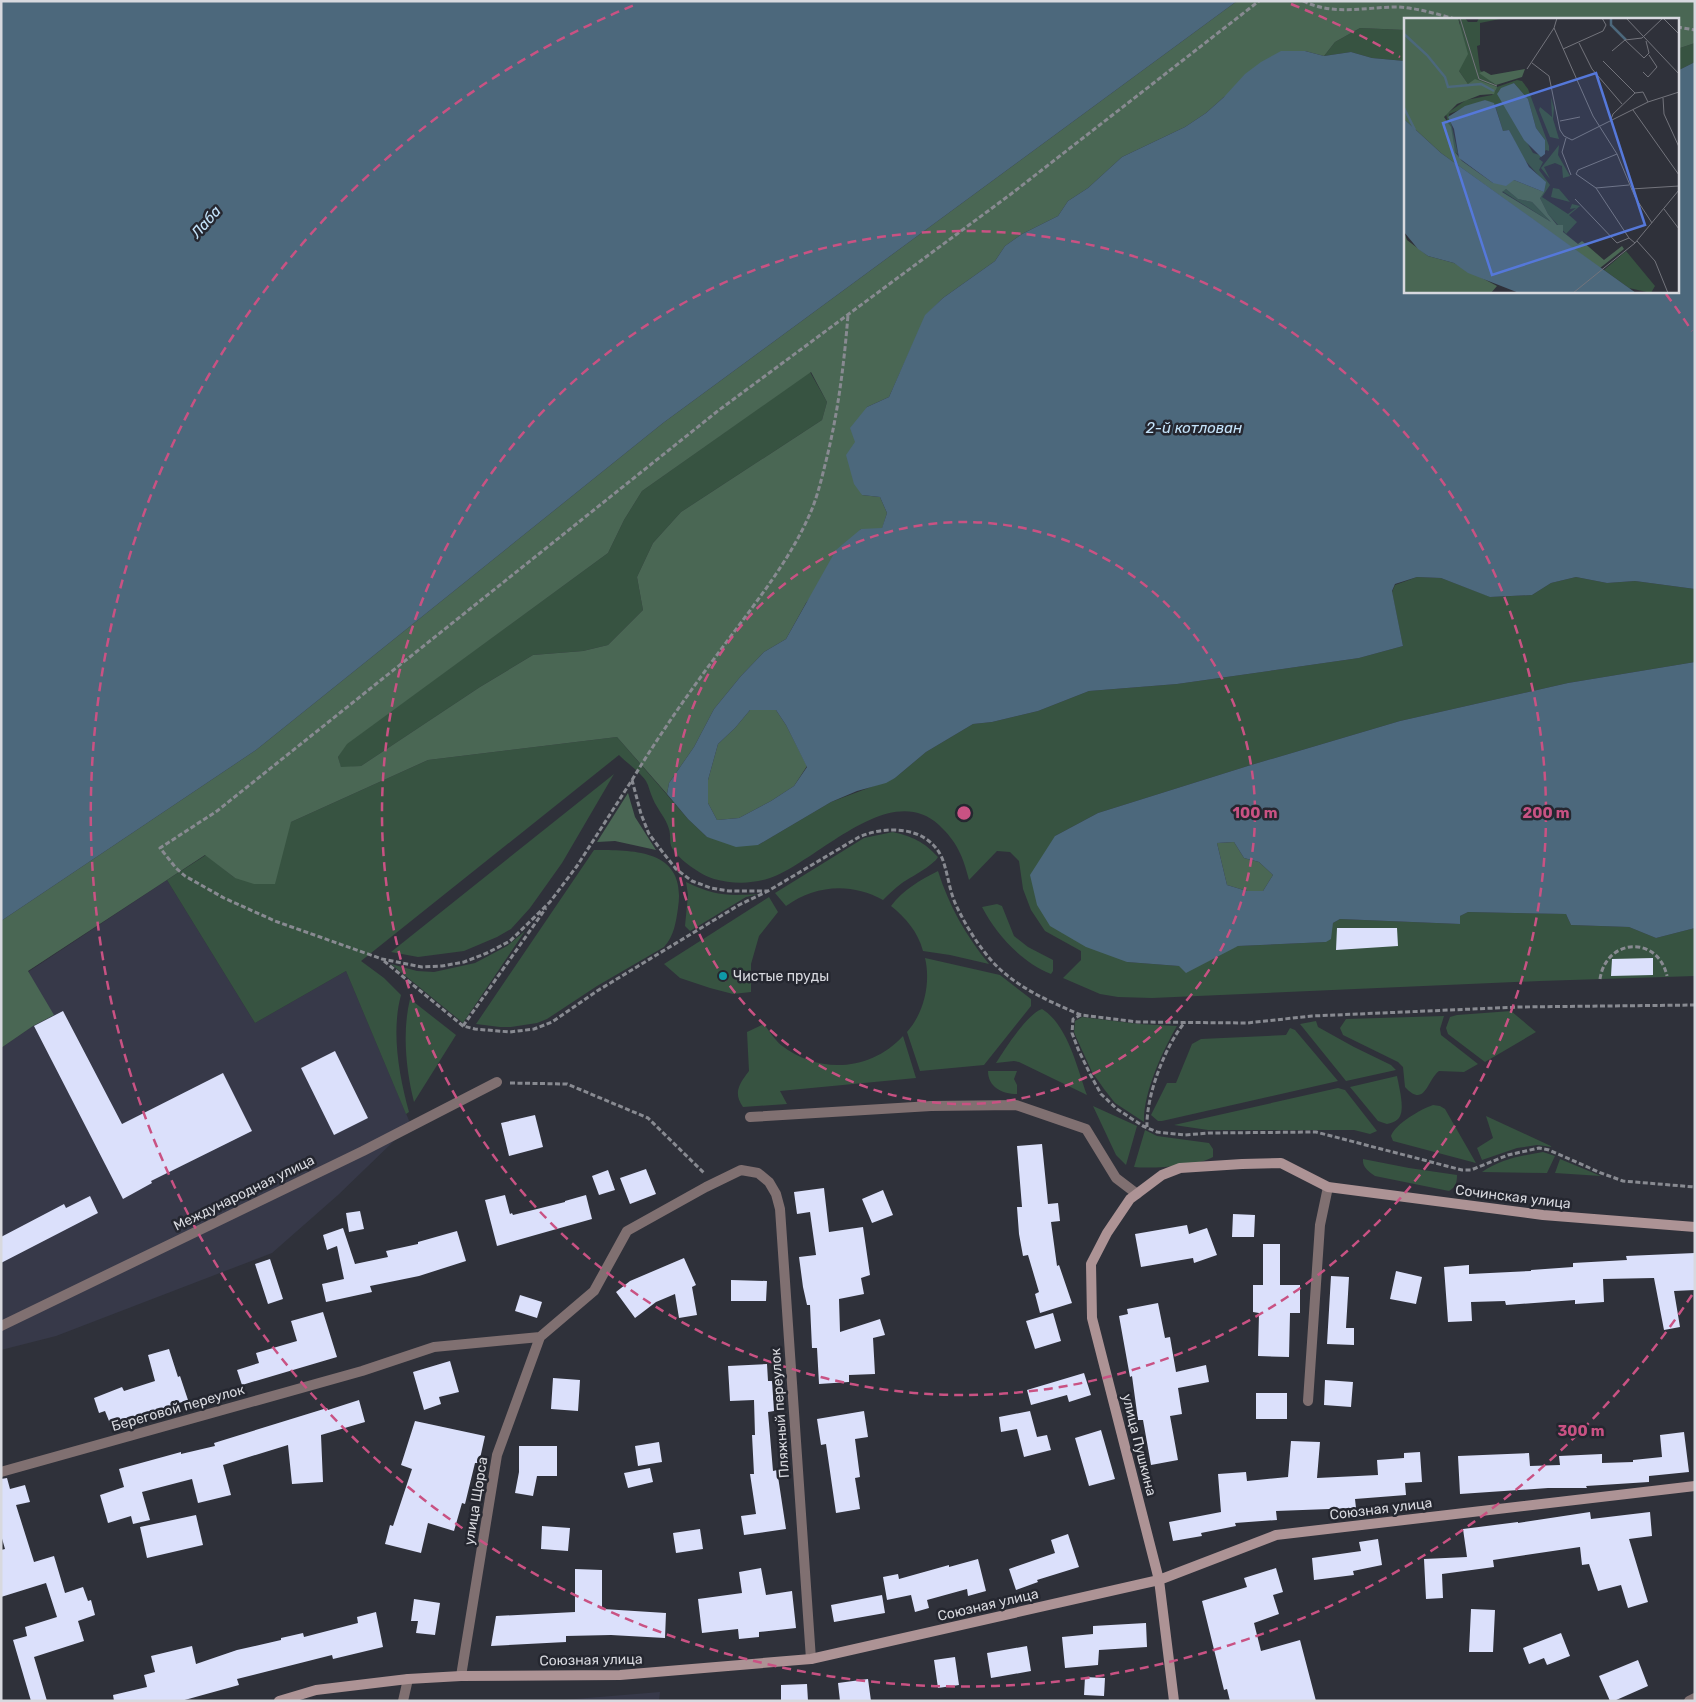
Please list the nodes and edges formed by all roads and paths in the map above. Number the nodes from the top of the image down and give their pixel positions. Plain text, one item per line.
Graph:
1 (1259, 1) edge
2 (1303, 1) edge
3 (1451, 18) edge
4 (1678, 27) edge
5 (1695, 30) edge
6 (848, 315) junction
7 (632, 780) junction
8 (768, 891) junction
9 (550, 902) junction
10 (382, 959) junction
11 (1667, 976) dead end
12 (1600, 978) dead end
13 (1695, 1005) edge
14 (1081, 1015) junction
15 (1185, 1022) junction
16 (463, 1026) junction
17 (497, 1082) joint
18 (750, 1117) dead end
19 (1147, 1127) junction
20 (758, 1173) joint
21 (714, 1184) junction
22 (1328, 1187) junction
23 (1695, 1187) edge
24 (1137, 1194) junction
25 (1126, 1205) joint
26 (1695, 1227) edge
27 (1, 1326) edge
28 (540, 1337) junction
29 (1308, 1401) dead end
30 (1, 1472) edge
31 (1695, 1486) edge
32 (1159, 1580) junction
33 (811, 1659) junction
34 (461, 1676) junction
35 (408, 1678) junction
36 (1695, 1698) edge
37 (280, 1701) edge
38 (403, 1701) edge
39 (1174, 1701) edge
40 (1688, 1701) edge

1 - 6 path
2 - 3 path
4 - 5 path
6 - 7 path
6 - 10 path
7 - 8 path
7 - 9 path
8 - 14 path
8 - 16 path
9 - 10 path
9 - 16 path
10 - 16 path
11 - 12 path
13 - 15 path
14 - 15 path
14 - 19 path
15 - 19 path
17 - 21 path
17 - 27 street, Международная улица
18 - 24 street
19 - 23 path
20 - 21 street, улица Щорса
20 - 33 street, Пляжный переулок
21 - 28 street, улица Щорса
22 - 24 street, Сочинская улица
22 - 26 street, Сочинская улица
22 - 29 street
24 - 25 street, Сочинская улица
25 - 32 street, улица Пушкина
28 - 30 street, Береговой переулок
28 - 34 street, улица Щорса
31 - 32 street, Союзная улица
32 - 33 street, Союзная улица
32 - 39 street, улица Пушкина
33 - 34 street, Союзная улица
34 - 35 street, Союзная улица
35 - 37 street, Союзная улица
35 - 38 street
36 - 40 street

